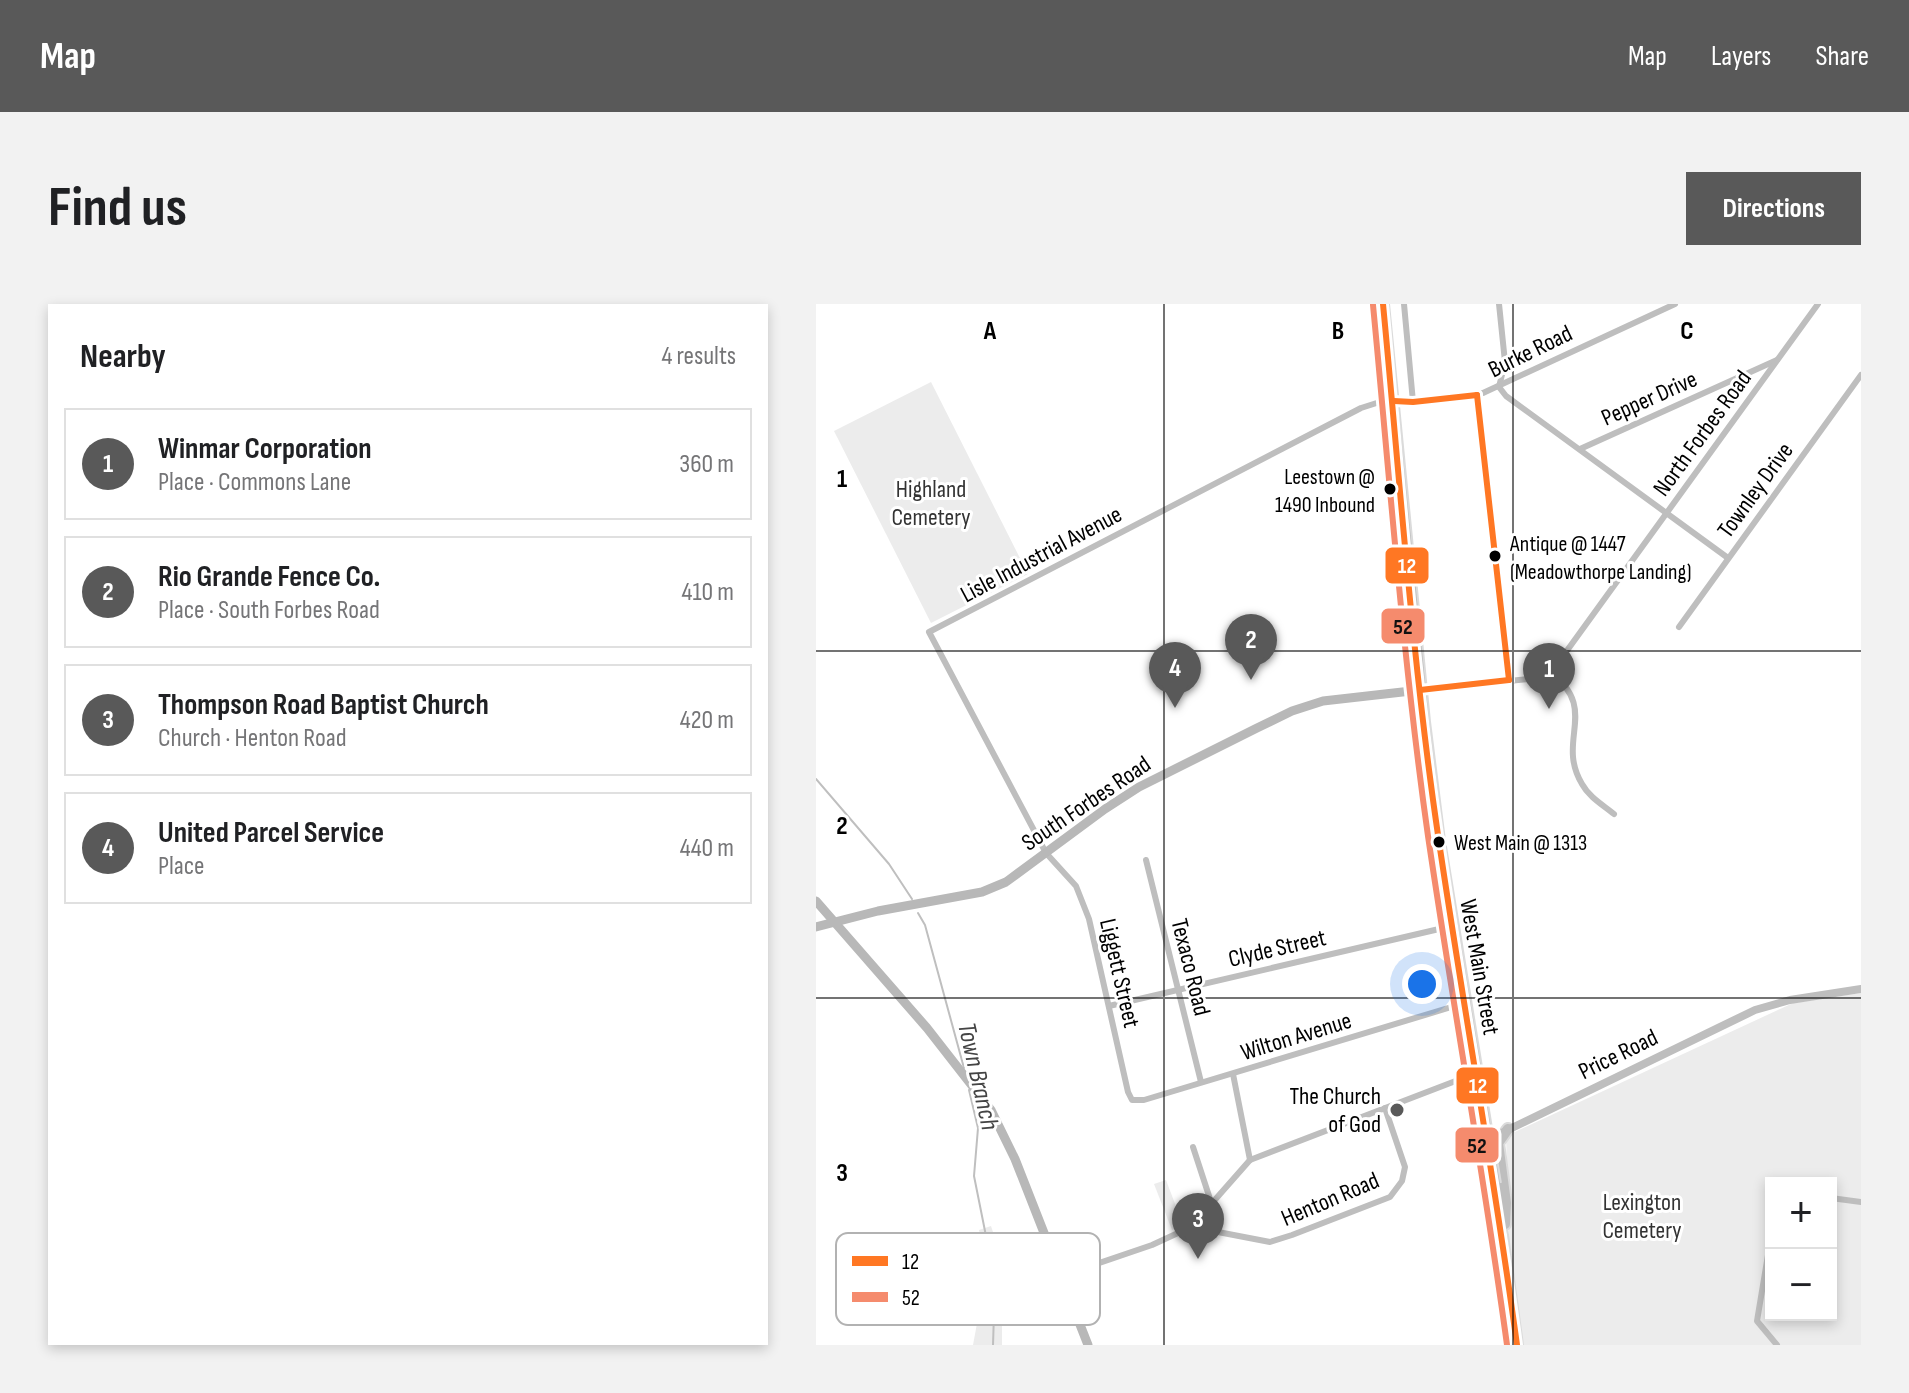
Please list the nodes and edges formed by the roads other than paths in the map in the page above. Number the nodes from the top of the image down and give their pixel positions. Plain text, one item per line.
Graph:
1 (1383, 304) edge
2 (1404, 304) edge
3 (1499, 304) edge
4 (1675, 304) edge
5 (1818, 304) edge
6 (1777, 360) junction
7 (1861, 375) edge
8 (1499, 384) junction
9 (1477, 395) junction
10 (1394, 401) junction
11 (1413, 402) junction
12 (1580, 449) junction
13 (1666, 513) junction
14 (1728, 558) junction
15 (1679, 627) dead end
16 (1549, 671) junction
17 (1509, 680) junction
18 (1420, 690) junction
19 (1614, 814) dead end
20 (1046, 853) junction
21 (1146, 860) dead end
22 (816, 901) edge
23 (834, 921) junction
24 (1453, 926) junction
25 (816, 927) edge
26 (1439, 929) junction
27 (1179, 989) junction
28 (1861, 989) edge
29 (1462, 1003) junction
30 (1109, 1006) junction
31 (1233, 1074) junction
32 (1201, 1082) junction
33 (1144, 1100) joint
34 (1385, 1108) junction
35 (1508, 1129) junction
36 (1193, 1147) dead end
37 (1250, 1160) junction
38 (1837, 1199) edge
39 (1211, 1202) junction
40 (1861, 1202) edge
41 (1501, 1223) junction
42 (1191, 1227) junction
43 (1043, 1233) edge
44 (1504, 1242) junction
45 (1769, 1249) edge
46 (1100, 1263) edge
47 (1080, 1325) edge
48 (1088, 1345) edge
49 (1517, 1345) edge
50 (1777, 1345) edge

1 - 10 main road, West Main Street
2 - 11 street
3 - 8 street
4 - 8 street, Burke Road
5 - 6 street, North Forbes Road
6 - 12 street, Pepper Drive
6 - 13 street, North Forbes Road
7 - 14 street, Townley Drive
8 - 9 street, Burke Road
8 - 12 street
9 - 11 street, Burke Road
9 - 17 street
10 - 11 street, Burke Road
10 - 18 main road, West Main Street
10 - 20 street, Lisle Industrial Avenue
12 - 13 street
13 - 14 street
13 - 16 street, North Forbes Road
14 - 15 street, Townley Drive
16 - 17 street
16 - 19 street
17 - 18 street
18 - 20 main road, South Forbes Road
18 - 24 main road, West Main Street
20 - 23 main road, South Forbes Road
20 - 30 street, Liggett Street
21 - 27 street, Texaco Road
22 - 23 main road
23 - 25 main road, South Forbes Road
23 - 43 main road
24 - 26 street, Clyde Street
24 - 29 main road, West Main Street
26 - 27 street, Clyde Street
26 - 29 street
27 - 30 street, Clyde Street
27 - 32 street, Texaco Road
28 - 35 street, Price Road
29 - 31 street, Wilton Avenue
29 - 34 street
29 - 41 main road, West Main Street, bridge
30 - 33 street, Liggett Street
31 - 32 street, Wilton Avenue
31 - 37 street
32 - 33 street, Wilton Avenue
34 - 37 street
34 - 42 street, Henton Road
35 - 41 street, Price Road
35 - 44 main road
36 - 39 street
37 - 39 street
38 - 40 street
39 - 42 street
41 - 44 main road, West Main Street
42 - 46 street
44 - 49 main road, West Main Street
45 - 50 street
47 - 48 main road

